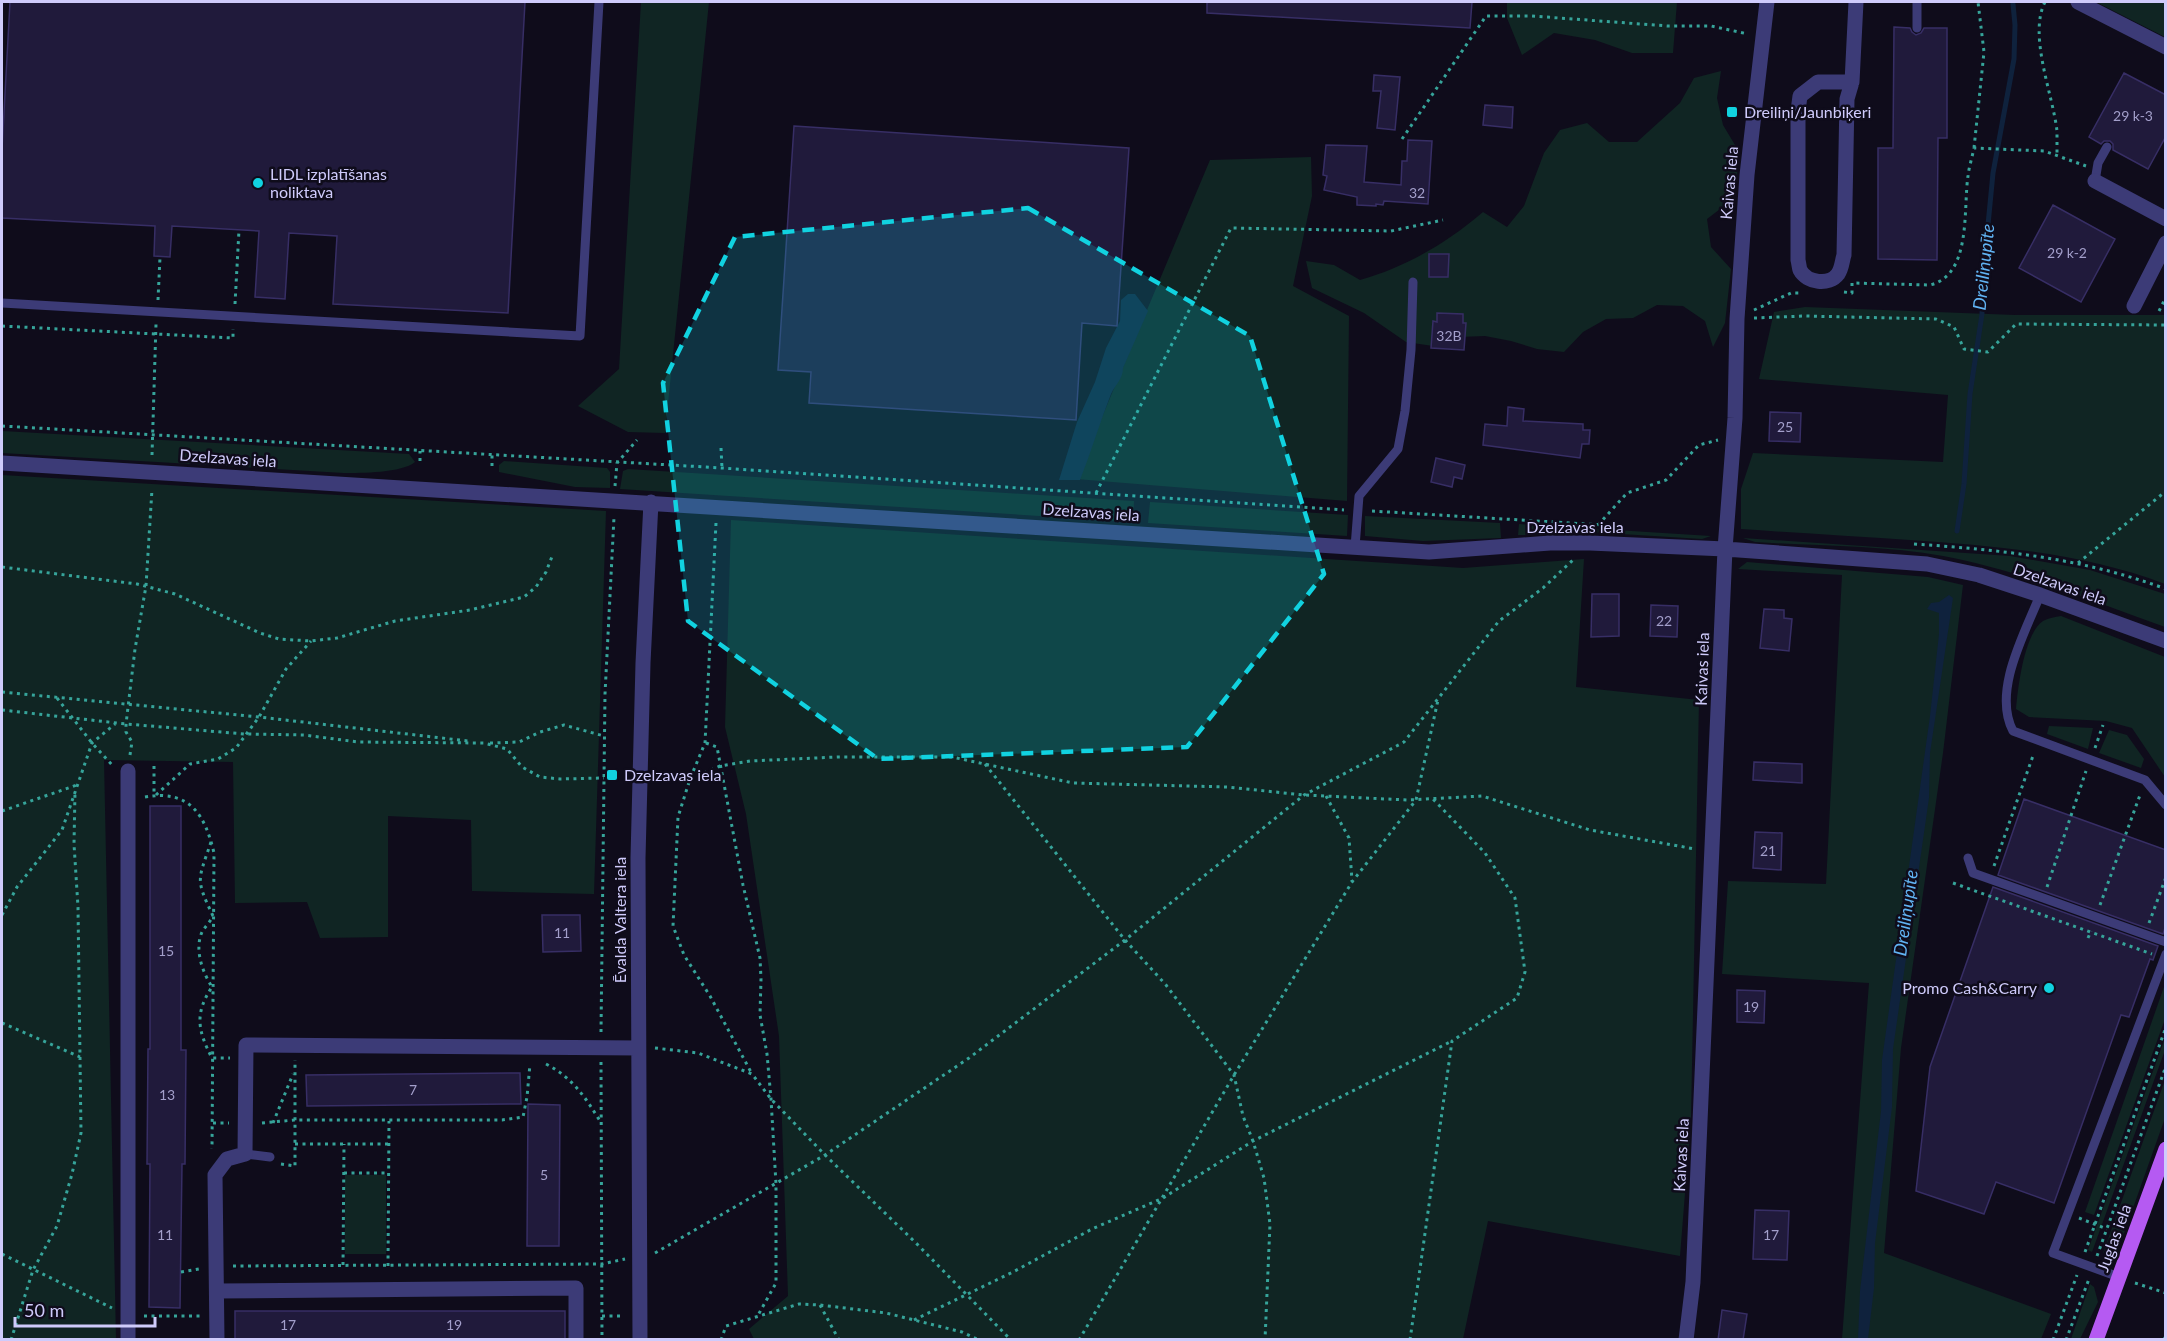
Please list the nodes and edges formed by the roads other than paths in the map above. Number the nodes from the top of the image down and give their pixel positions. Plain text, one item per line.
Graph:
1 (599, 2) edge
2 (1767, 2) edge
3 (1856, 2) edge
4 (1917, 2) edge
5 (2078, 2) edge
6 (1917, 28) dead end
7 (2166, 47) edge
8 (1852, 82) junction
9 (2107, 147) dead end
10 (2095, 181) joint
11 (2166, 219) edge
12 (2166, 243) edge
13 (1413, 282) dead end
14 (2, 303) edge
15 (2134, 306) dead end
16 (2, 463) edge
17 (651, 502) junction
18 (1355, 547) junction
19 (1725, 549) junction
20 (2040, 595) junction
21 (2166, 642) edge
22 (129, 771) road end
23 (2166, 805) edge
24 (1968, 858) dead end
25 (2166, 942) edge
26 (2161, 955) edge
27 (638, 1048) junction
28 (2166, 1149) edge
29 (244, 1154) junction
30 (270, 1157) road end
31 (2119, 1277) junction
32 (217, 1291) junction
33 (128, 1340) edge
34 (217, 1340) edge
35 (576, 1340) edge
36 (640, 1340) edge
37 (1686, 1340) edge
38 (2096, 1340) edge

1 - 14 lane
2 - 19 street, Kaivas iela
3 - 8 street
4 - 6 lane
5 - 7 street
8 - 8 street
9 - 10 lane
10 - 11 street
12 - 15 street
13 - 18 lane
16 - 17 street, Dzelzavas iela
17 - 18 street, Dzelzavas iela
17 - 27 street, Ēvalda Valtera iela
18 - 19 street, Dzelzavas iela
19 - 20 street, Dzelzavas iela
19 - 37 street, Kaivas iela
20 - 21 street, Dzelzavas iela
20 - 23 lane
22 - 33 street
24 - 25 lane
26 - 31 lane
27 - 29 street
27 - 36 street, Ēvalda Valtera iela
28 - 31 main road, Juglas iela
29 - 30 lane
29 - 32 street
31 - 38 main road, Juglas iela
32 - 34 street
32 - 35 street

